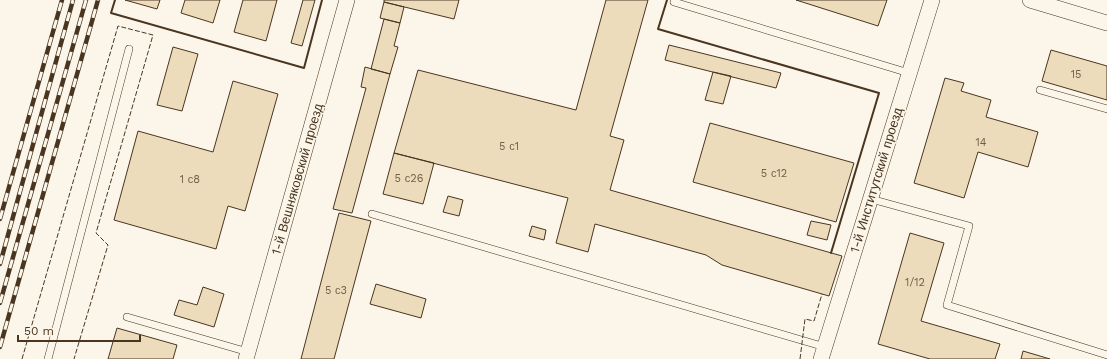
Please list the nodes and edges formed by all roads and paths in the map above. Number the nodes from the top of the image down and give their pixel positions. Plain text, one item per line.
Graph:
1 (347, 0) edge
2 (674, 0) edge
3 (932, 0) edge
4 (1030, 0) edge
5 (1107, 23) edge
6 (129, 49) dead end
7 (910, 72) junction
8 (1040, 90) dead end
9 (1107, 109) edge
10 (871, 199) junction
11 (372, 214) dead end
12 (128, 317) dead end
13 (823, 353) edge
14 (1107, 355) edge
15 (247, 356) edge
16 (48, 359) edge

1 - 15 street, 1-й Вешняковский проезд
2 - 7 lane
3 - 7 street, 1-й Институтский проезд
4 - 5 street
6 - 16 lane
7 - 10 street, 1-й Институтский проезд
8 - 9 lane
10 - 13 street, 1-й Институтский проезд
10 - 14 lane
11 - 13 lane
12 - 15 lane

